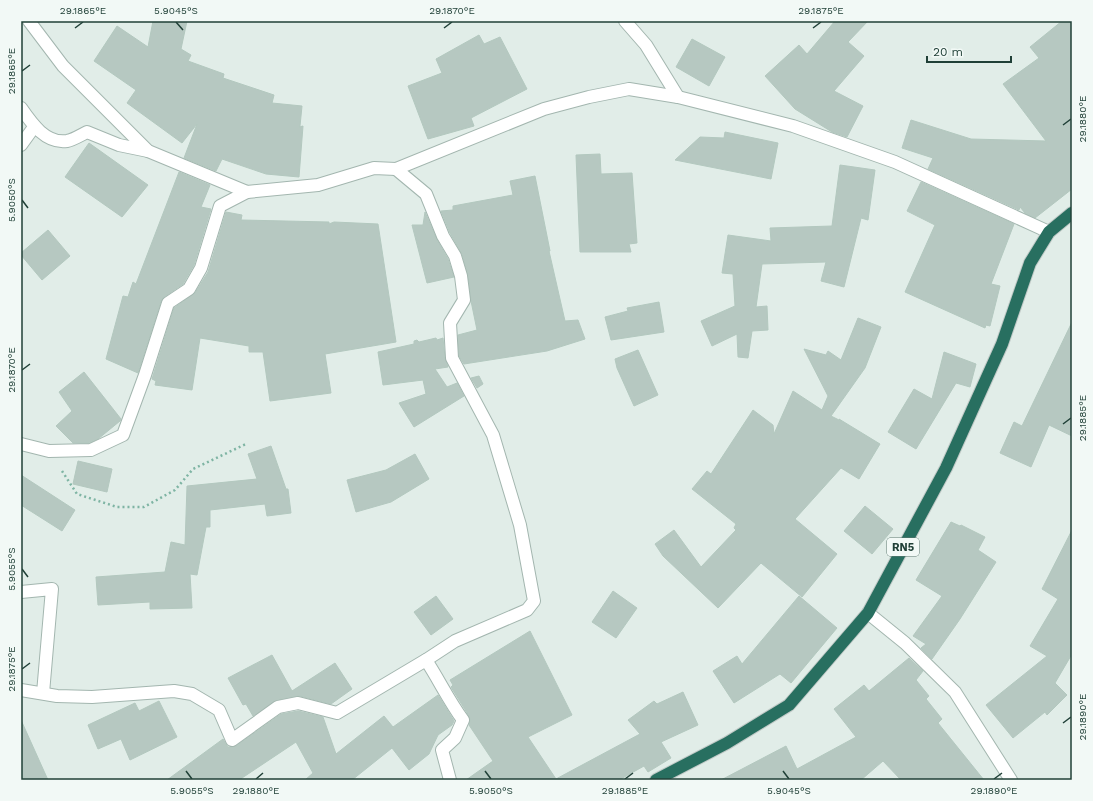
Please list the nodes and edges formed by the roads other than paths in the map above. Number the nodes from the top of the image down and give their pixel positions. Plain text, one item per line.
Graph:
1 (29, 21) edge
2 (625, 21) edge
3 (678, 97) junction
4 (21, 108) edge
5 (34, 127) junction
6 (21, 145) edge
7 (148, 151) junction
8 (396, 169) junction
9 (247, 192) junction
10 (1072, 213) edge
11 (1049, 232) junction
12 (21, 444) edge
13 (21, 592) edge
14 (868, 613) junction
15 (426, 660) junction
16 (21, 690) edge
17 (43, 693) junction
18 (450, 780) edge
19 (656, 780) edge
20 (1011, 780) edge

1 - 7 street
2 - 3 street
3 - 8 street
3 - 11 street
4 - 5 street
5 - 6 street
5 - 7 street
7 - 9 street
8 - 9 street
8 - 15 street
9 - 12 street
10 - 11 highway, RN5
11 - 14 highway, RN5
13 - 17 street
14 - 19 highway, RN5
14 - 20 street
15 - 17 street
15 - 18 street
16 - 17 street

